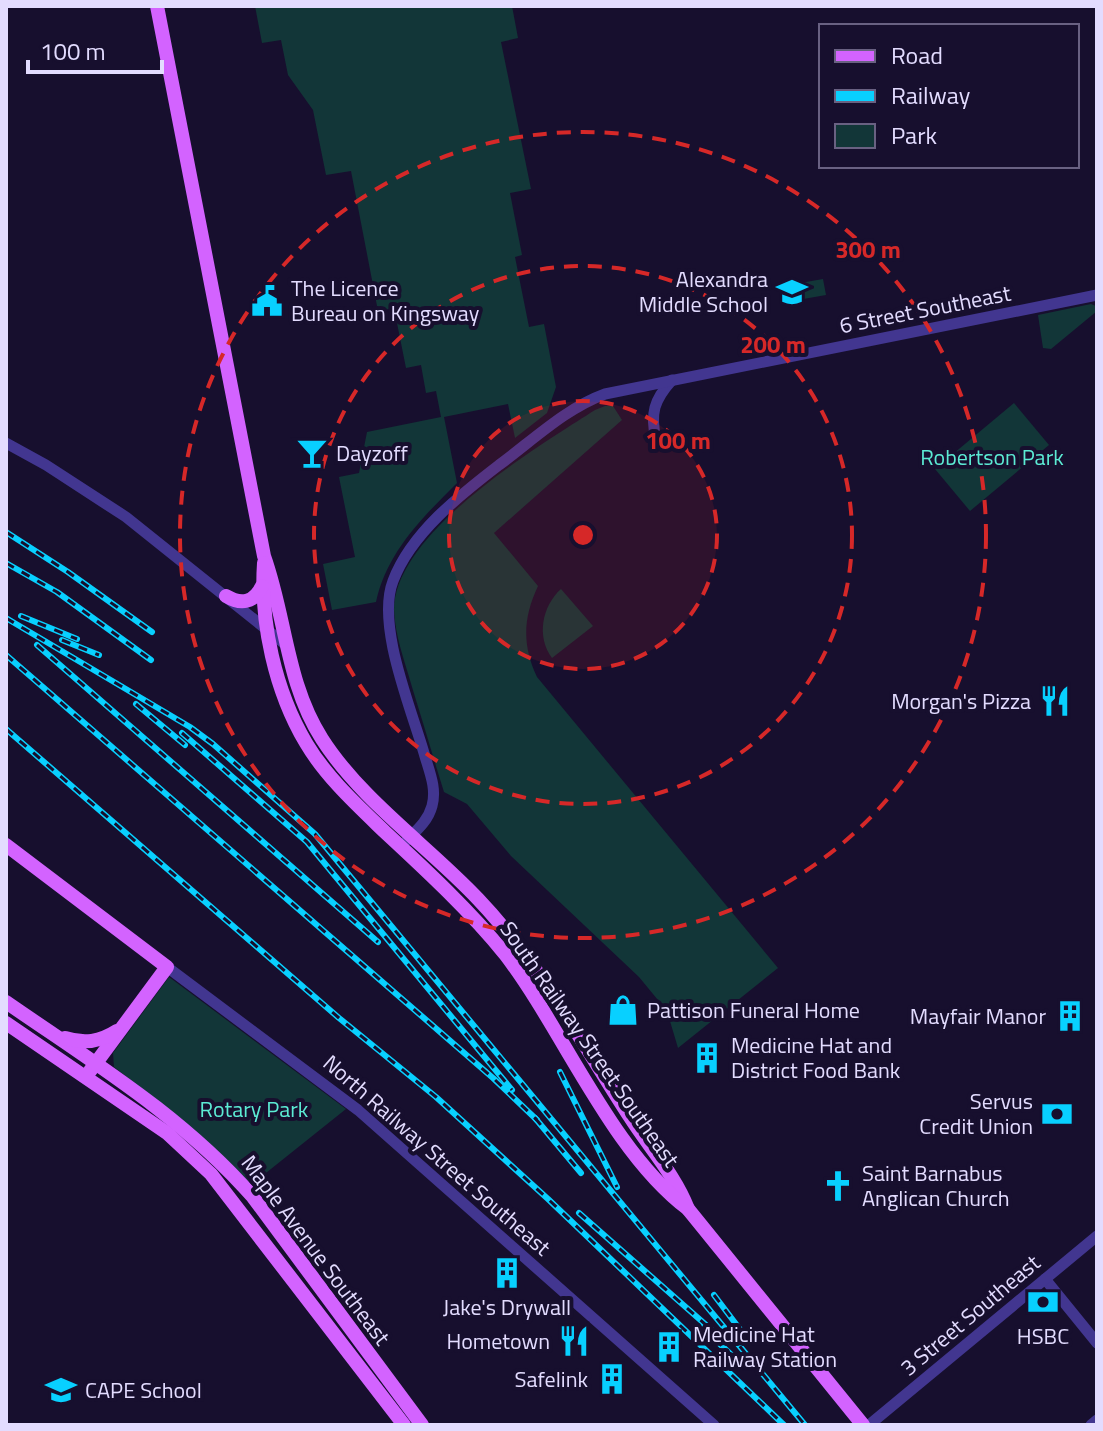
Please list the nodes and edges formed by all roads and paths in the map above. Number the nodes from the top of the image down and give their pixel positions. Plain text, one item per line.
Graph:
1 (157, 6) edge
2 (1097, 295) edge
3 (672, 380) junction
4 (656, 440) dead end
5 (6, 443) edge
6 (264, 556) junction
7 (262, 586) junction
8 (226, 596) junction
9 (269, 634) junction
10 (286, 645) junction
11 (406, 841) junction
12 (6, 845) edge
13 (167, 967) junction
14 (6, 1002) edge
15 (6, 1023) edge
16 (124, 1026) junction
17 (46, 1030) junction
18 (96, 1064) junction
19 (85, 1078) junction
20 (1097, 1236) edge
21 (1045, 1279) junction
22 (1097, 1343) edge
23 (1097, 1420) edge
24 (404, 1425) edge
25 (422, 1425) edge
26 (714, 1425) edge
27 (863, 1425) edge
28 (869, 1425) edge
29 (1091, 1425) edge

1 - 6 main road
2 - 3 street, 6 Street Southeast
3 - 4 street
3 - 11 street, 6 Street Southeast
5 - 8 street
6 - 7 main road, South Railway Street Southeast
6 - 10 main road, South Railway Street Southeast
7 - 8 main road
7 - 9 main road, South Railway Street Southeast
8 - 9 street
9 - 10 street
9 - 11 main road, South Railway Street Southeast
10 - 11 main road, South Railway Street Southeast
11 - 27 main road, South Railway Street Southeast
12 - 13 main road, North Railway Street Southeast
13 - 16 main road
13 - 26 street, North Railway Street Southeast
14 - 17 main road, Maple Avenue Southeast
15 - 19 main road, Maple Avenue Southeast
16 - 17 main road
16 - 18 main road
17 - 18 main road, Maple Avenue Southeast
18 - 19 main road
18 - 25 main road, Maple Avenue Southeast
19 - 24 main road, Maple Avenue Southeast
20 - 21 street, 3 Street Southeast
21 - 22 street
21 - 28 street, 3 Street Southeast
23 - 29 street

